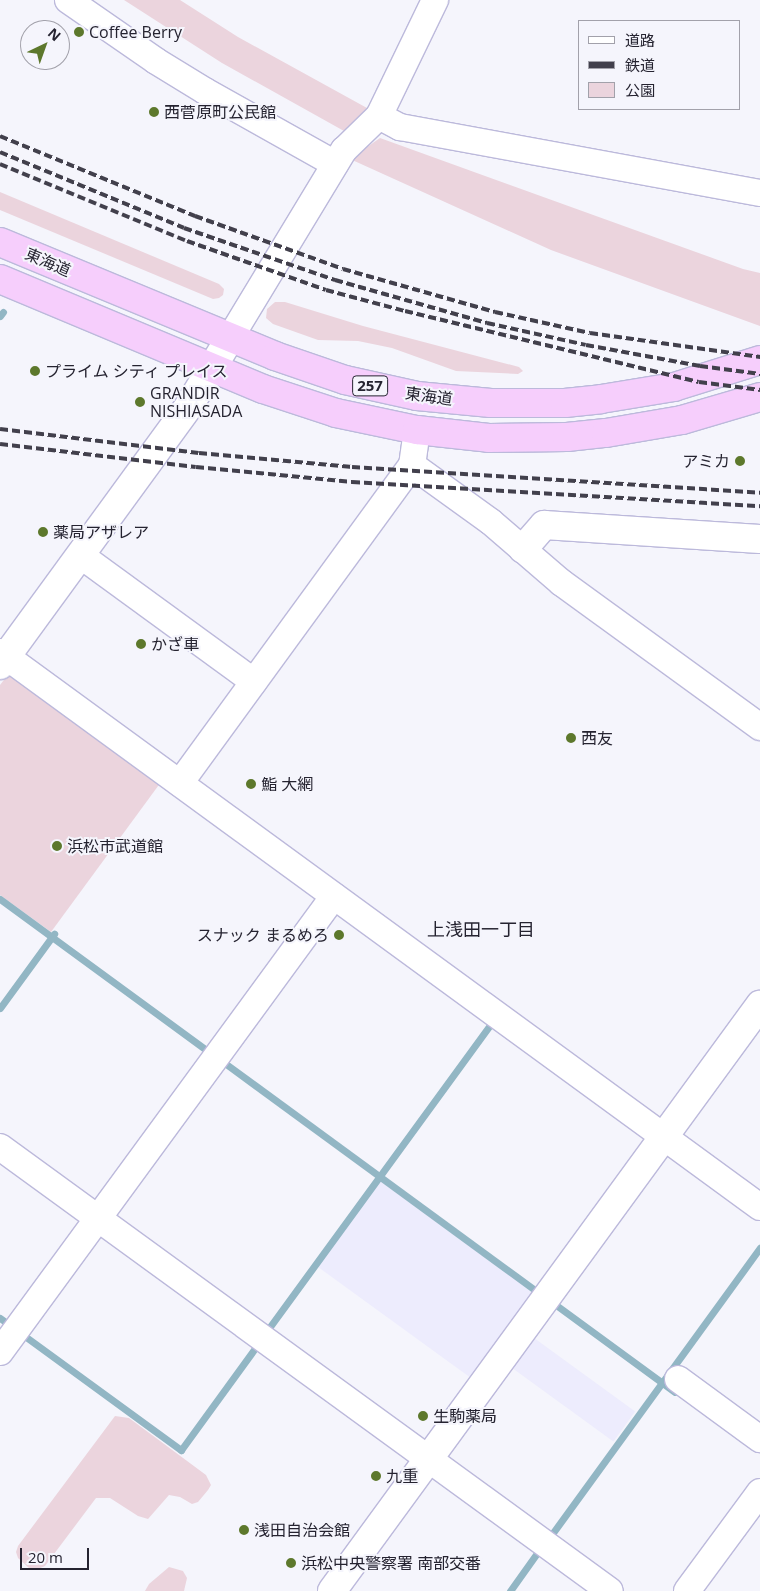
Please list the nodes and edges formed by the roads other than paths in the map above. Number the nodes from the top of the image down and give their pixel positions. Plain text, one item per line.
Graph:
1 (68, 0) edge
2 (436, 0) edge
3 (378, 116) junction
4 (335, 164) junction
5 (760, 193) edge
6 (0, 242) edge
7 (0, 279) edge
8 (230, 338) junction
9 (760, 360) edge
10 (212, 367) junction
11 (760, 397) edge
12 (417, 430) junction
13 (412, 465) junction
14 (760, 539) edge
15 (524, 549) junction
16 (80, 555) junction
17 (2, 658) edge
18 (254, 682) junction
19 (760, 727) edge
20 (180, 783) junction
21 (334, 896) junction
22 (760, 1005) edge
23 (664, 1137) junction
24 (0, 1147) edge
25 (760, 1207) edge
26 (98, 1218) junction
27 (0, 1352) edge
28 (678, 1379) dead end
29 (760, 1439) edge
30 (428, 1459) junction
31 (760, 1492) edge
32 (332, 1591) edge
33 (610, 1591) edge
34 (687, 1591) edge

1 - 4 street
2 - 3 street
3 - 4 street
3 - 5 street
4 - 8 street
6 - 8 highway, 東海道 / 257
7 - 10 highway, 東海道 / 257
8 - 9 highway, 東海道 / 257
8 - 10 street
10 - 12 highway, 東海道 / 257
10 - 16 street
11 - 12 highway, 東海道 / 257
12 - 13 street
13 - 15 street
13 - 18 street
14 - 15 street
15 - 19 street
16 - 17 street
16 - 18 street
17 - 20 street
18 - 20 street
20 - 21 street
21 - 23 street
21 - 26 street
22 - 23 street
23 - 25 street
23 - 30 street
24 - 26 street
26 - 27 street
26 - 30 street
28 - 29 street
30 - 32 street
30 - 33 street
31 - 34 street

